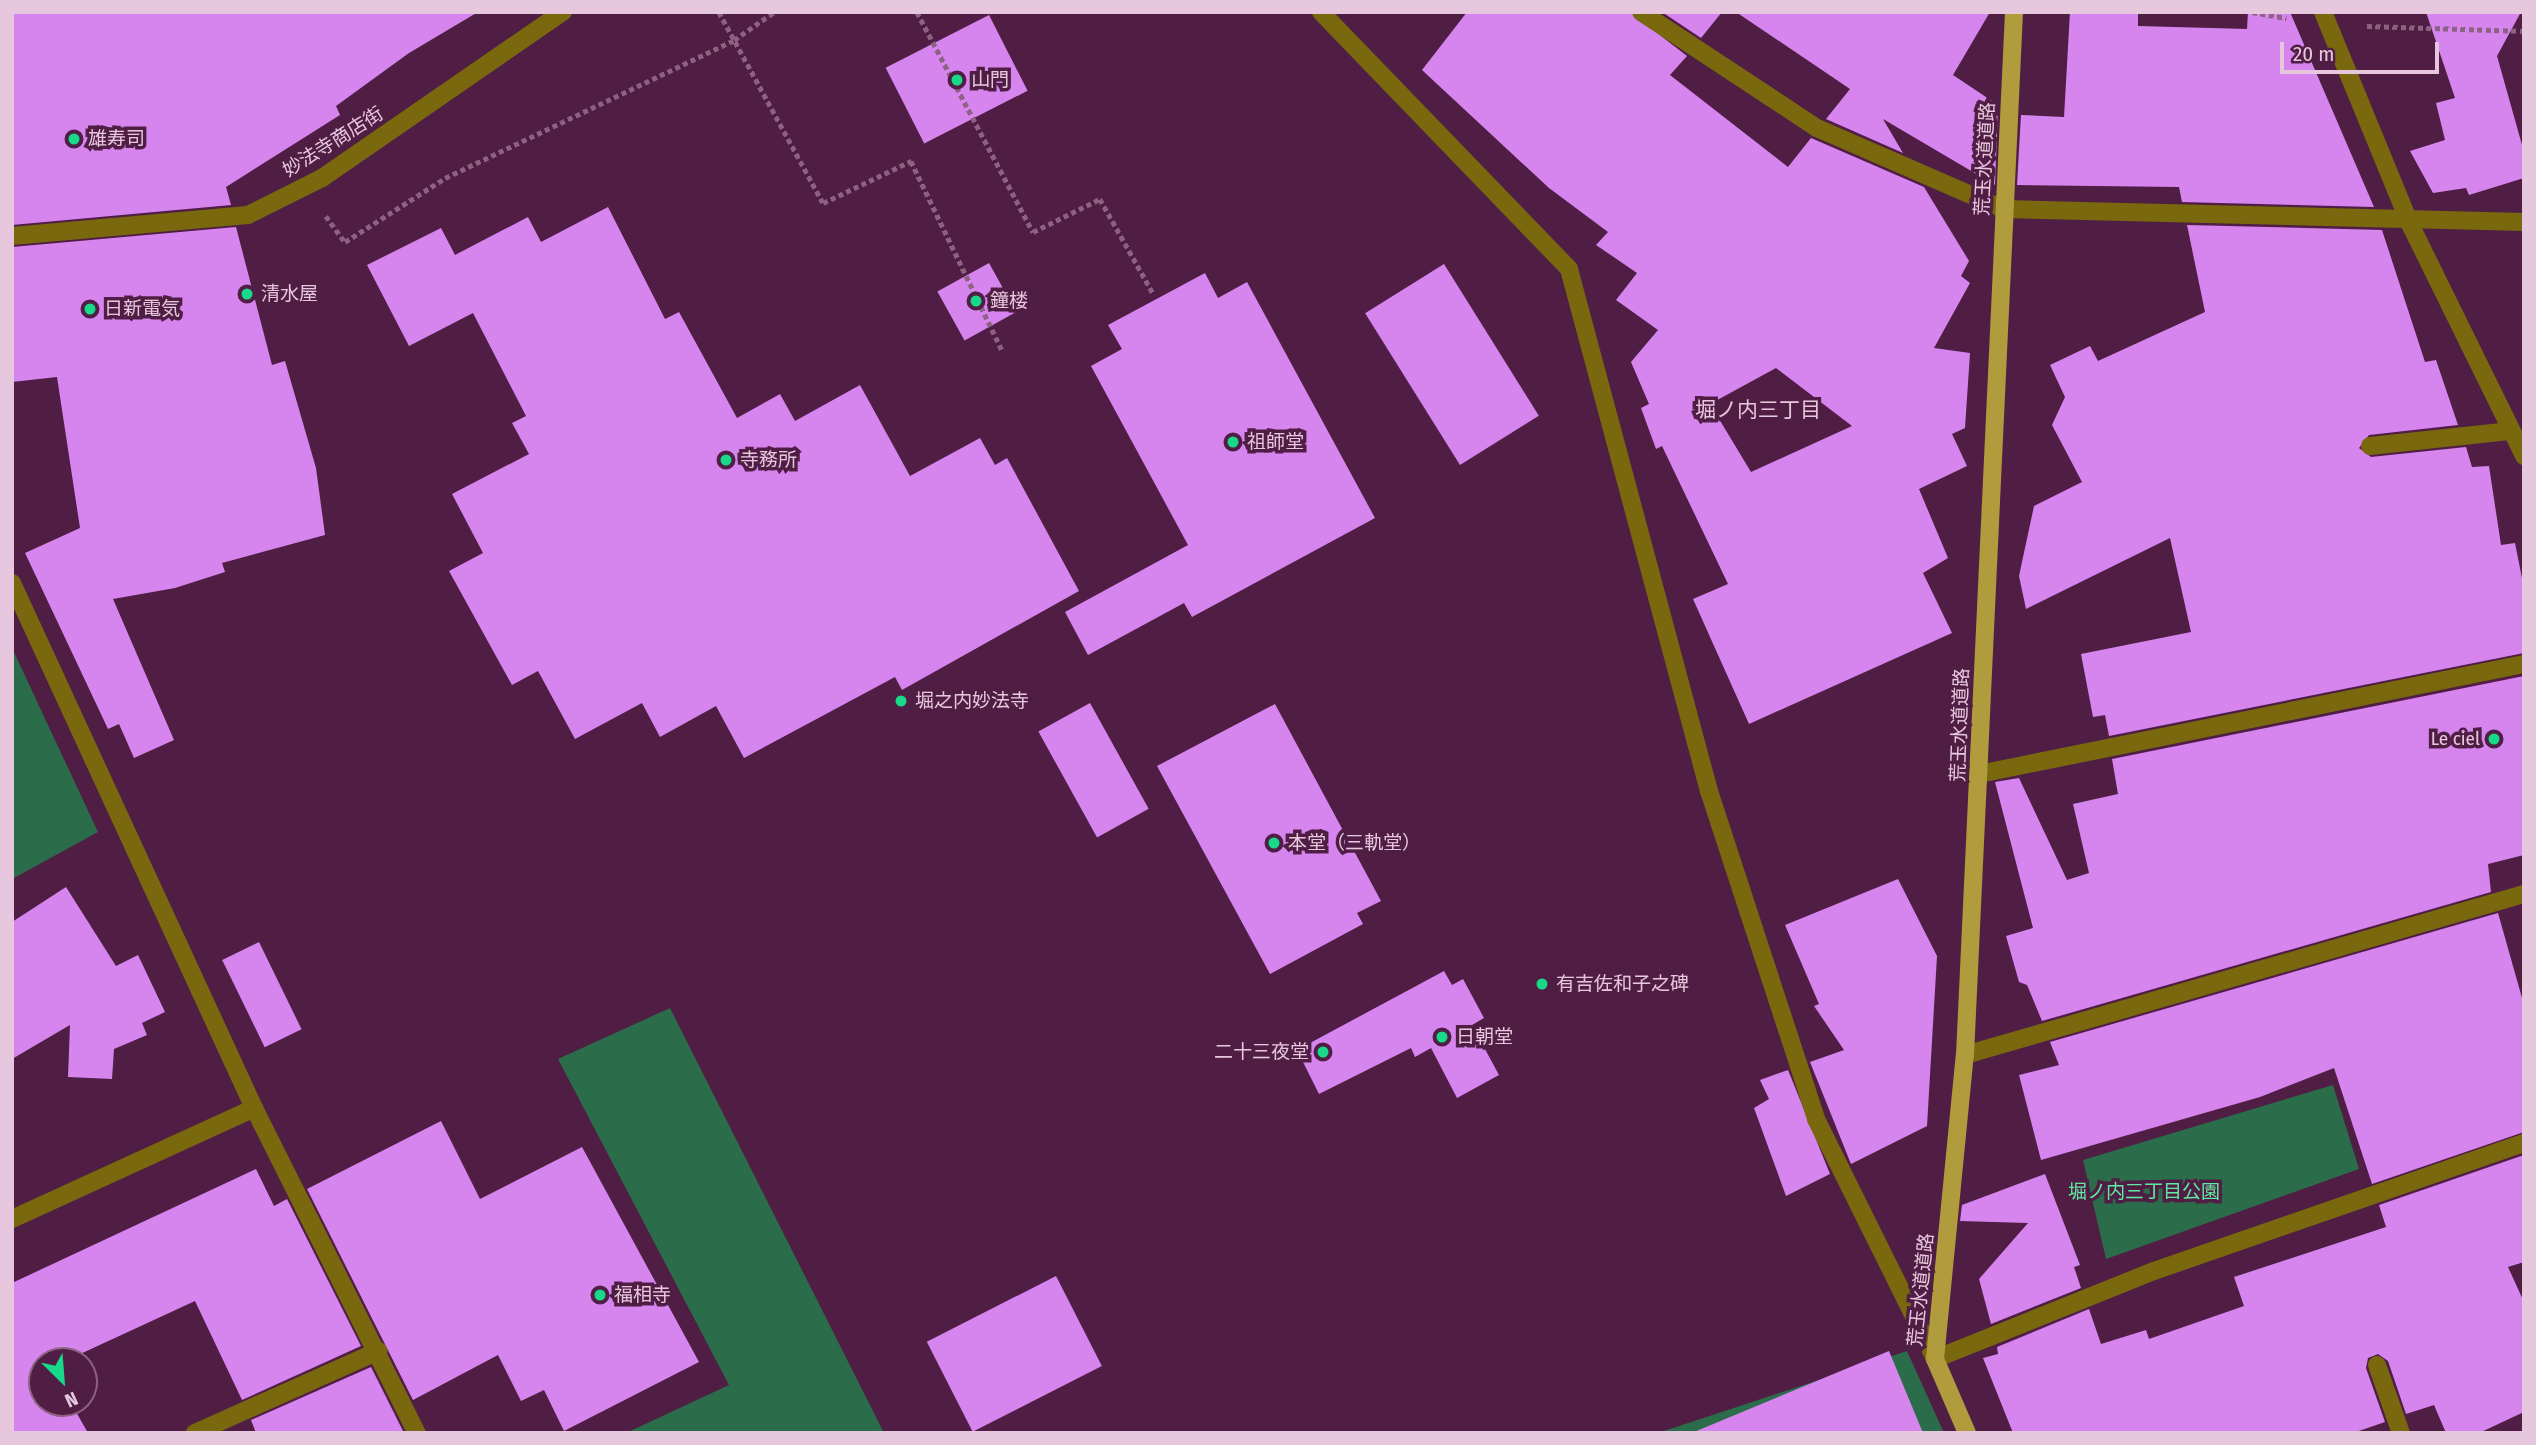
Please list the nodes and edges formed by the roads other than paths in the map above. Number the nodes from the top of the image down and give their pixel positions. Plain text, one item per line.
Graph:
1 (564, 12) edge
2 (1321, 12) edge
3 (1641, 12) edge
4 (2014, 12) edge
5 (2326, 19) edge
6 (2003, 209) junction
7 (2409, 222) junction
8 (2524, 222) edge
9 (12, 236) edge
10 (2511, 430) junction
11 (2370, 446) dead end
12 (2524, 456) edge
13 (12, 583) edge
14 (2524, 664) edge
15 (1979, 774) junction
16 (2524, 894) edge
17 (1965, 1055) junction
18 (254, 1108) junction
19 (2524, 1143) edge
20 (12, 1219) edge
21 (378, 1351) junction
22 (1935, 1359) junction
23 (2377, 1365) dead end
24 (230, 1426) edge
25 (195, 1433) edge
26 (416, 1433) edge
27 (1966, 1433) edge
28 (2401, 1433) edge

1 - 9 street, 妙法寺商店街
2 - 22 street
3 - 6 street
4 - 6 main road, 荒玉水道道路
5 - 7 street
6 - 7 street
6 - 15 main road, 荒玉水道道路
7 - 8 street
7 - 10 street
10 - 11 street
10 - 12 street
13 - 18 street
14 - 15 street
15 - 17 main road, 荒玉水道道路
16 - 17 street
17 - 22 main road, 荒玉水道道路
18 - 20 street
18 - 21 street
19 - 22 street
21 - 24 street
21 - 26 street
22 - 27 main road, 荒玉水道道路
23 - 28 street
24 - 25 street

